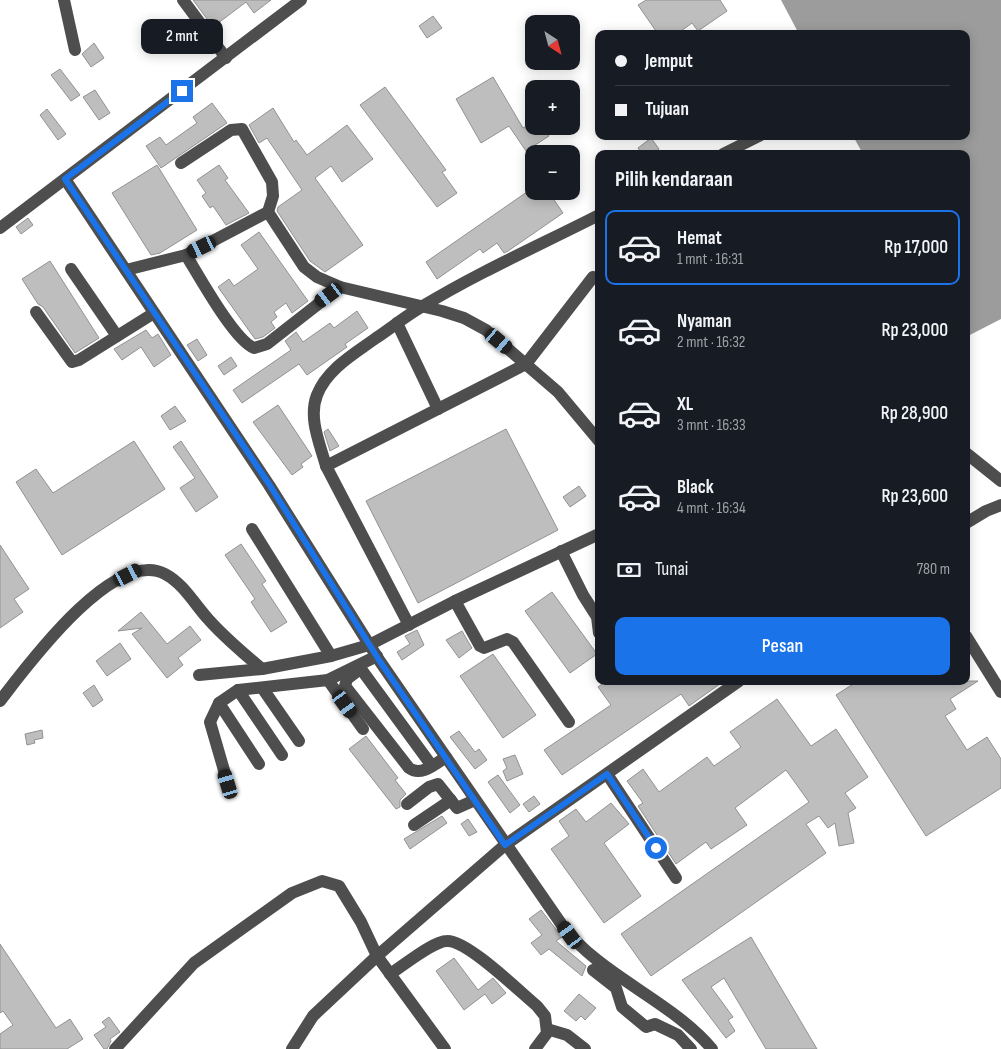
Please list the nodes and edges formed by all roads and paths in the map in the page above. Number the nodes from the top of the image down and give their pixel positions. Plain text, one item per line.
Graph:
1 (64, 0) edge
2 (183, 0) edge
3 (301, 0) edge
4 (75, 50) dead end
5 (226, 58) junction
6 (751, 140) edge
7 (732, 150) edge
8 (181, 163) dead end
9 (65, 179) junction
10 (268, 212) junction
11 (595, 218) edge
12 (0, 228) edge
13 (186, 255) junction
14 (71, 269) dead end
15 (126, 270) junction
16 (593, 277) dead end
17 (340, 287) junction
18 (422, 306) junction
19 (36, 312) dead end
20 (154, 312) junction
21 (397, 323) junction
22 (117, 336) junction
23 (526, 364) junction
24 (438, 409) junction
25 (595, 436) edge
26 (970, 456) edge
27 (326, 466) junction
28 (1001, 481) edge
29 (1001, 505) edge
30 (970, 521) edge
31 (252, 529) dead end
32 (595, 536) edge
33 (561, 551) junction
34 (455, 601) junction
35 (595, 614) edge
36 (409, 624) junction
37 (970, 642) edge
38 (369, 645) junction
39 (331, 656) junction
40 (378, 658) junction
41 (262, 669) junction
42 (361, 669) junction
43 (199, 675) dead end
44 (328, 680) junction
45 (733, 685) edge
46 (263, 688) junction
47 (238, 690) junction
48 (1001, 692) edge
49 (0, 701) edge
50 (220, 703) junction
51 (569, 722) dead end
52 (363, 729) dead end
53 (298, 741) dead end
54 (282, 754) dead end
55 (446, 757) junction
56 (259, 764) dead end
57 (432, 766) junction
58 (607, 774) junction
59 (228, 784) dead end
60 (452, 800) junction
61 (475, 800) junction
62 (407, 804) dead end
63 (414, 825) dead end
64 (505, 845) junction
65 (676, 878) dead end
66 (377, 956) junction
67 (593, 970) dead end
68 (390, 974) junction
69 (547, 1029) junction
70 (115, 1049) edge
71 (292, 1049) edge
72 (445, 1049) edge
73 (535, 1049) edge
74 (585, 1049) edge
75 (691, 1049) edge
76 (712, 1049) edge

1 - 4 lane
2 - 5 lane
3 - 5 lane
5 - 9 lane
6 - 7 lane
8 - 10 lane
9 - 12 lane
9 - 15 lane
10 - 13 lane
10 - 17 lane
11 - 18 lane
13 - 15 lane
13 - 17 lane
14 - 22 lane
15 - 20 lane
16 - 23 lane
17 - 18 lane
18 - 21 lane
18 - 23 lane
19 - 22 lane
20 - 22 lane
20 - 38 lane
21 - 24 lane
21 - 27 lane
23 - 24 lane
23 - 25 lane
24 - 27 lane
26 - 28 lane
27 - 36 lane
29 - 30 lane
31 - 39 lane
32 - 33 lane
33 - 34 lane
33 - 35 lane
34 - 36 lane
34 - 51 lane
36 - 38 lane
37 - 48 lane
38 - 39 lane
38 - 40 lane
39 - 41 lane
40 - 42 lane
40 - 44 lane
40 - 55 lane
41 - 43 lane
41 - 49 lane
42 - 57 lane
42 - 57 lane
44 - 46 lane
44 - 52 lane
45 - 58 lane
46 - 47 lane
46 - 53 lane
47 - 50 lane
47 - 54 lane
50 - 56 lane
50 - 59 lane
55 - 57 lane
55 - 61 lane
58 - 64 lane
58 - 65 lane
60 - 61 lane
60 - 62 lane
60 - 63 lane
61 - 64 lane
64 - 66 lane
64 - 76 lane
66 - 68 lane
66 - 70 lane
66 - 71 lane
67 - 75 lane
68 - 69 lane
68 - 72 lane
69 - 73 lane
69 - 74 lane

